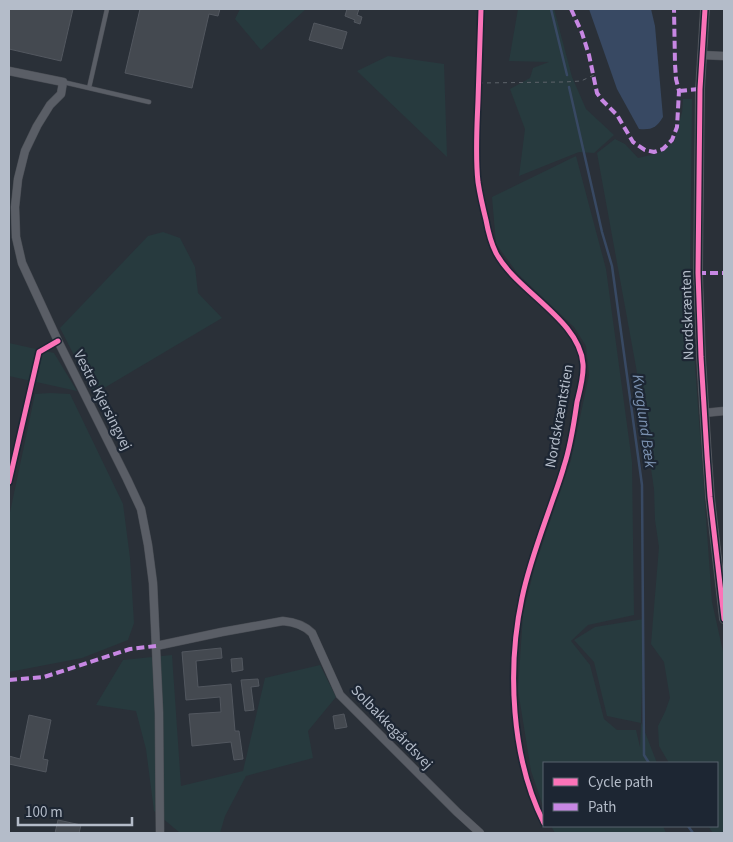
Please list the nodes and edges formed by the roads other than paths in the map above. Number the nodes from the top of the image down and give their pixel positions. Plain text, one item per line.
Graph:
1 (106, 9) edge
2 (705, 9) edge
3 (702, 55) junction
4 (724, 56) edge
5 (9, 71) edge
6 (63, 82) junction
7 (89, 88) junction
8 (149, 102) dead end
9 (724, 411) edge
10 (704, 413) junction
11 (724, 614) edge
12 (156, 646) junction
13 (160, 833) edge
14 (480, 833) edge

1 - 7 lane
2 - 3 street, Nordskrænten
3 - 4 street
3 - 10 street, Nordskrænten
5 - 6 street
6 - 7 lane
6 - 12 street, Vestre Kjersingvej
7 - 8 lane
9 - 10 street
10 - 11 street, Nordskrænten
12 - 13 street, Vestre Kjersingvej
12 - 14 street, Solbakkegårdsvej

